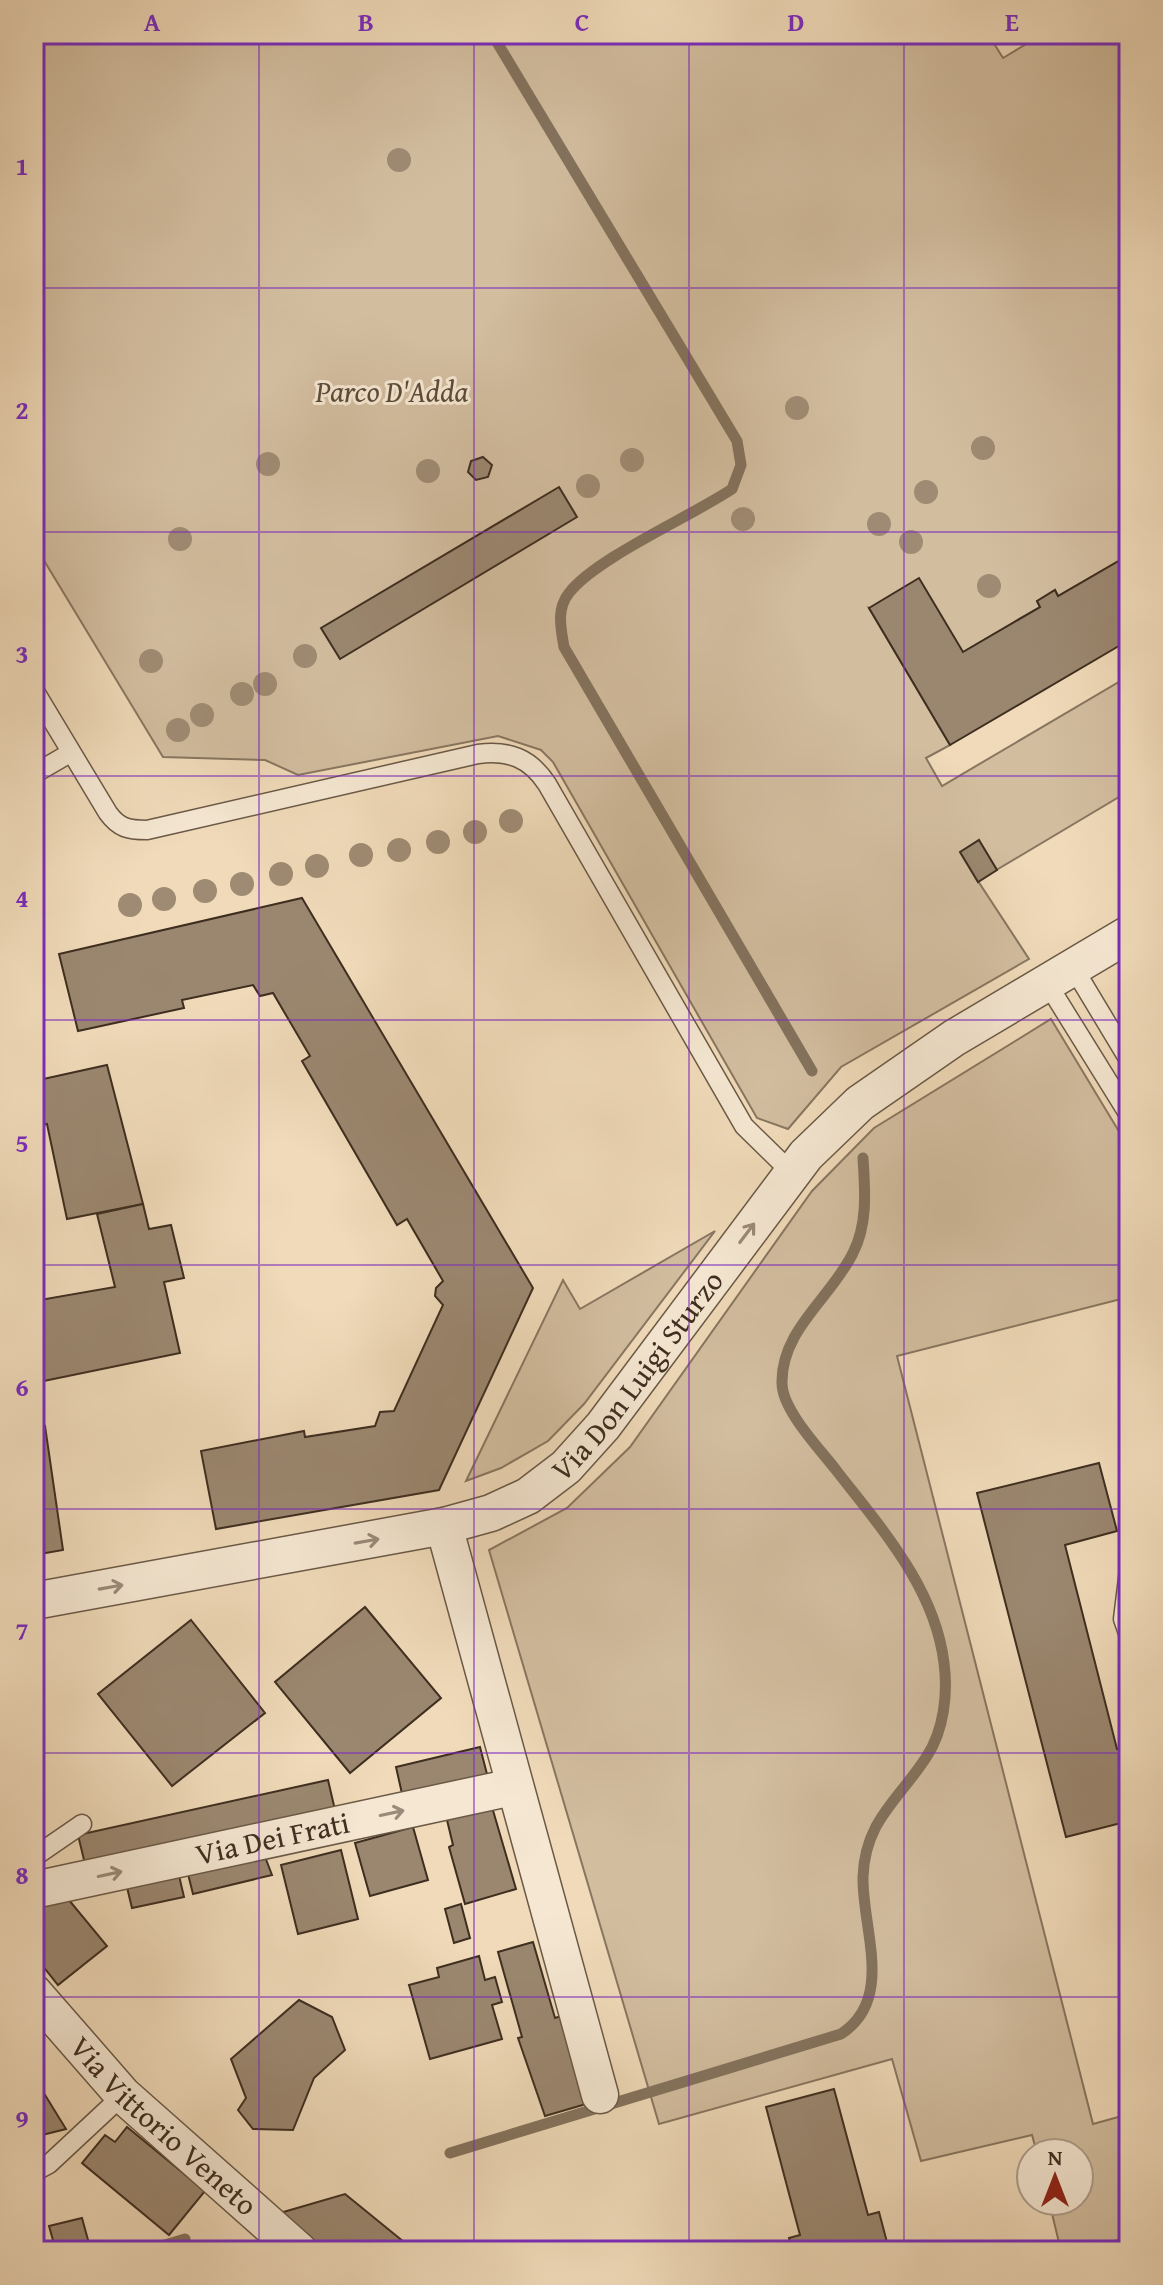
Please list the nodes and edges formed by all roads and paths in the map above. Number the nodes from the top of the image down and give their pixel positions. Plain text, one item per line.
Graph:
1 (34, 690) edge
2 (70, 753) junction
3 (34, 774) edge
4 (1129, 934) edge
5 (1060, 975) junction
6 (1129, 1060) edge
7 (1129, 1115) edge
8 (792, 1173) junction
9 (444, 1526) junction
10 (1129, 1570) edge
11 (34, 1601) edge
12 (1129, 1636) edge
13 (513, 1787) junction
14 (82, 1824) dead end
15 (34, 1857) edge
16 (34, 1890) edge
17 (34, 1993) edge
18 (123, 2095) junction
19 (600, 2095) dead end
20 (34, 2172) edge
21 (299, 2251) edge

1 - 2 lane
2 - 3 lane
2 - 8 lane
4 - 5 street, Via Don Luigi Sturzo
5 - 6 lane
5 - 7 lane
5 - 8 street, Via Don Luigi Sturzo
9 -> 8 street, Via Don Luigi Sturzo
11 -> 9 street, Via Don Luigi Sturzo
9 - 13 street
10 - 12 lane
16 -> 13 street, Via Dei Frati
13 - 19 street
14 - 15 lane
17 - 18 street, Via Vittorio Veneto
18 - 20 lane
18 - 21 street, Via Vittorio Veneto

